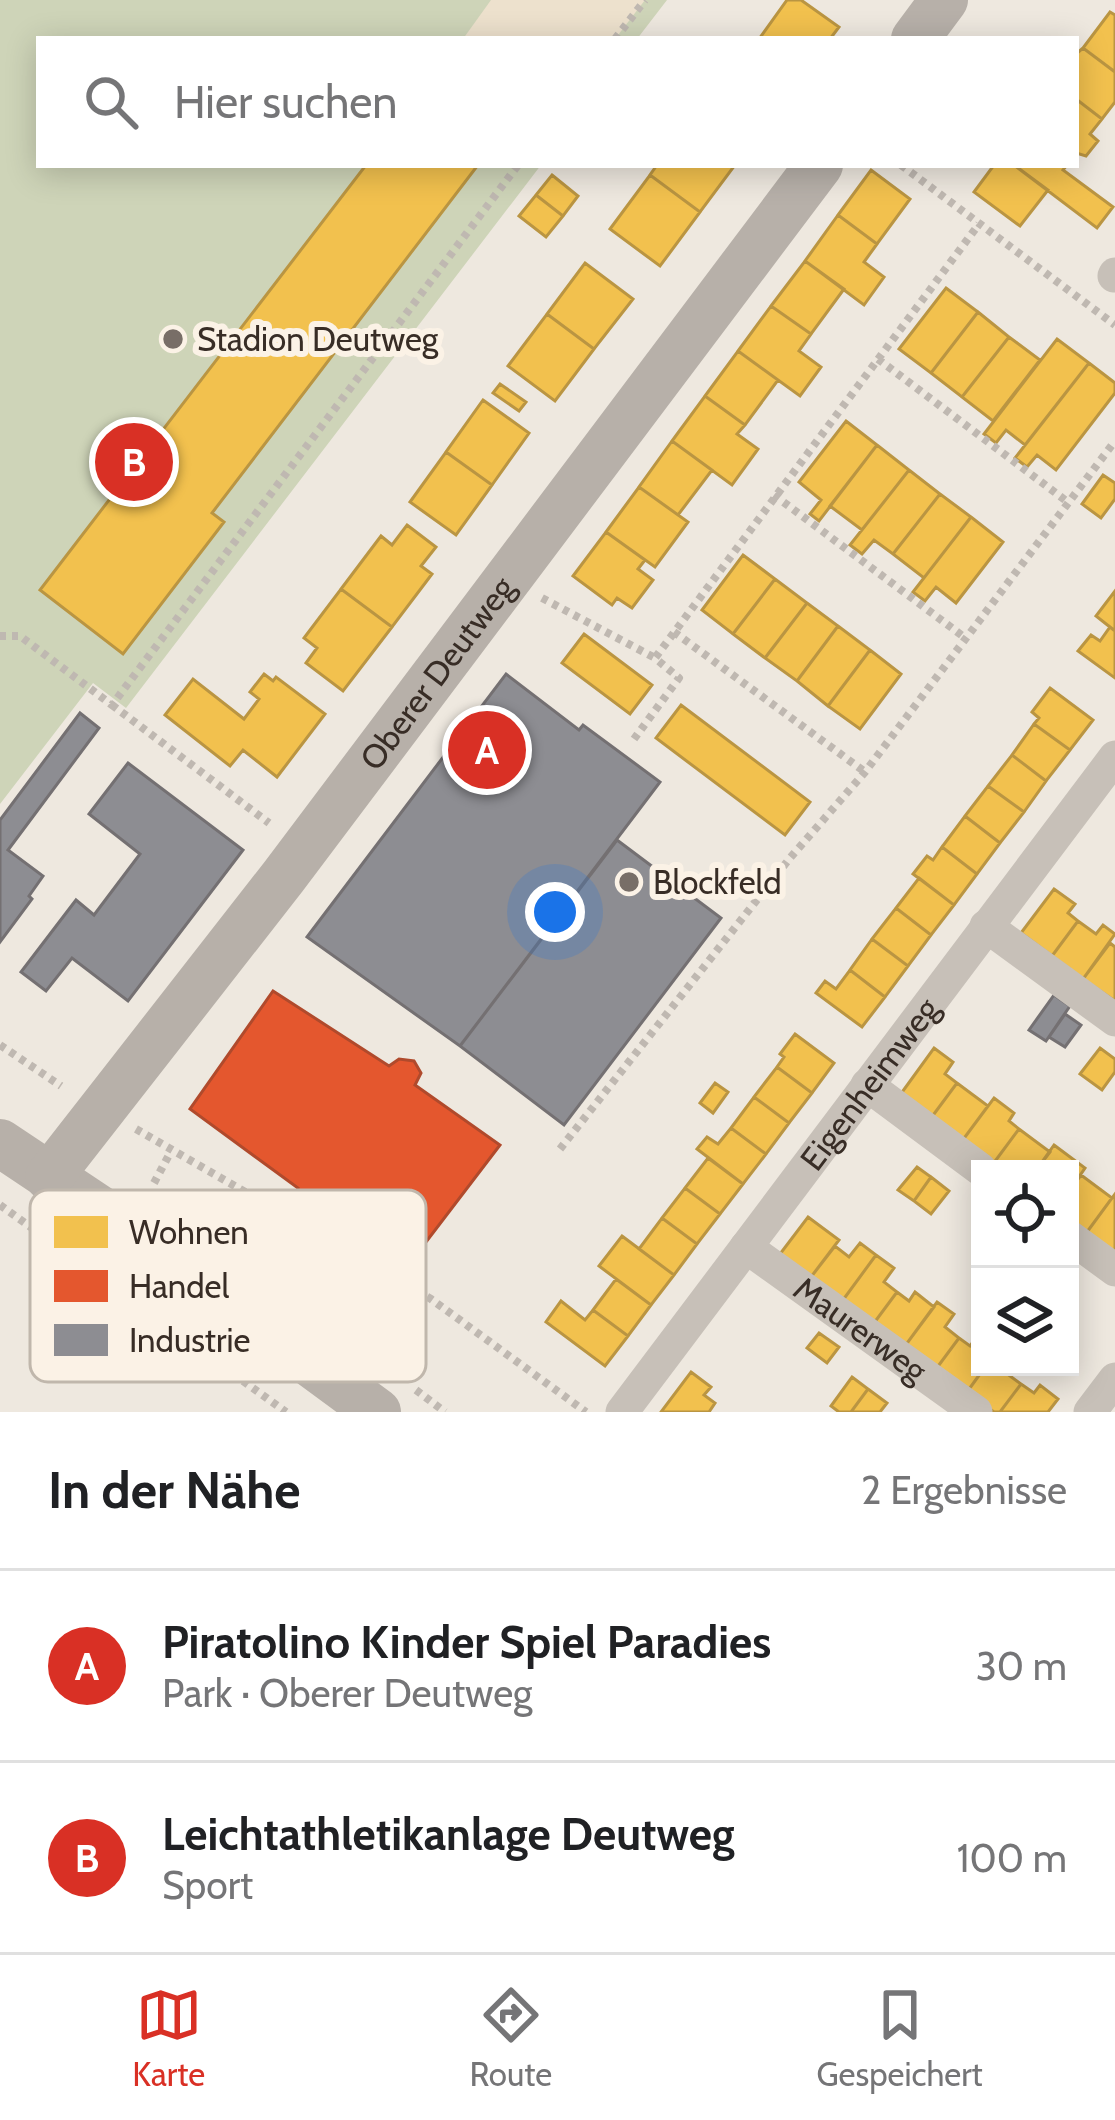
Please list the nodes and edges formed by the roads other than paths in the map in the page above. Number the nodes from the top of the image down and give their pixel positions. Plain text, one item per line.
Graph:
1 (944, 0) edge
2 (917, 36) edge
3 (816, 168) edge
4 (1114, 761) edge
5 (986, 926) junction
6 (1115, 1020) edge
7 (867, 1085) junction
8 (0, 1143) edge
9 (971, 1162) edge
10 (49, 1177) junction
11 (69, 1190) edge
12 (1079, 1244) edge
13 (746, 1247) junction
14 (1115, 1270) edge
15 (1115, 1379) edge
16 (321, 1382) edge
17 (351, 1406) edge
18 (622, 1412) edge
19 (976, 1412) edge
20 (1090, 1412) edge

1 - 2 street
3 - 10 street, Oberer Deutweg
4 - 5 street, Eigenheimweg
5 - 6 street
5 - 7 street, Eigenheimweg
7 - 9 street
7 - 13 street, Eigenheimweg
8 - 10 street
10 - 11 street
12 - 14 street
13 - 18 street, Eigenheimweg
13 - 19 street, Maurerweg
15 - 20 street
16 - 17 street

